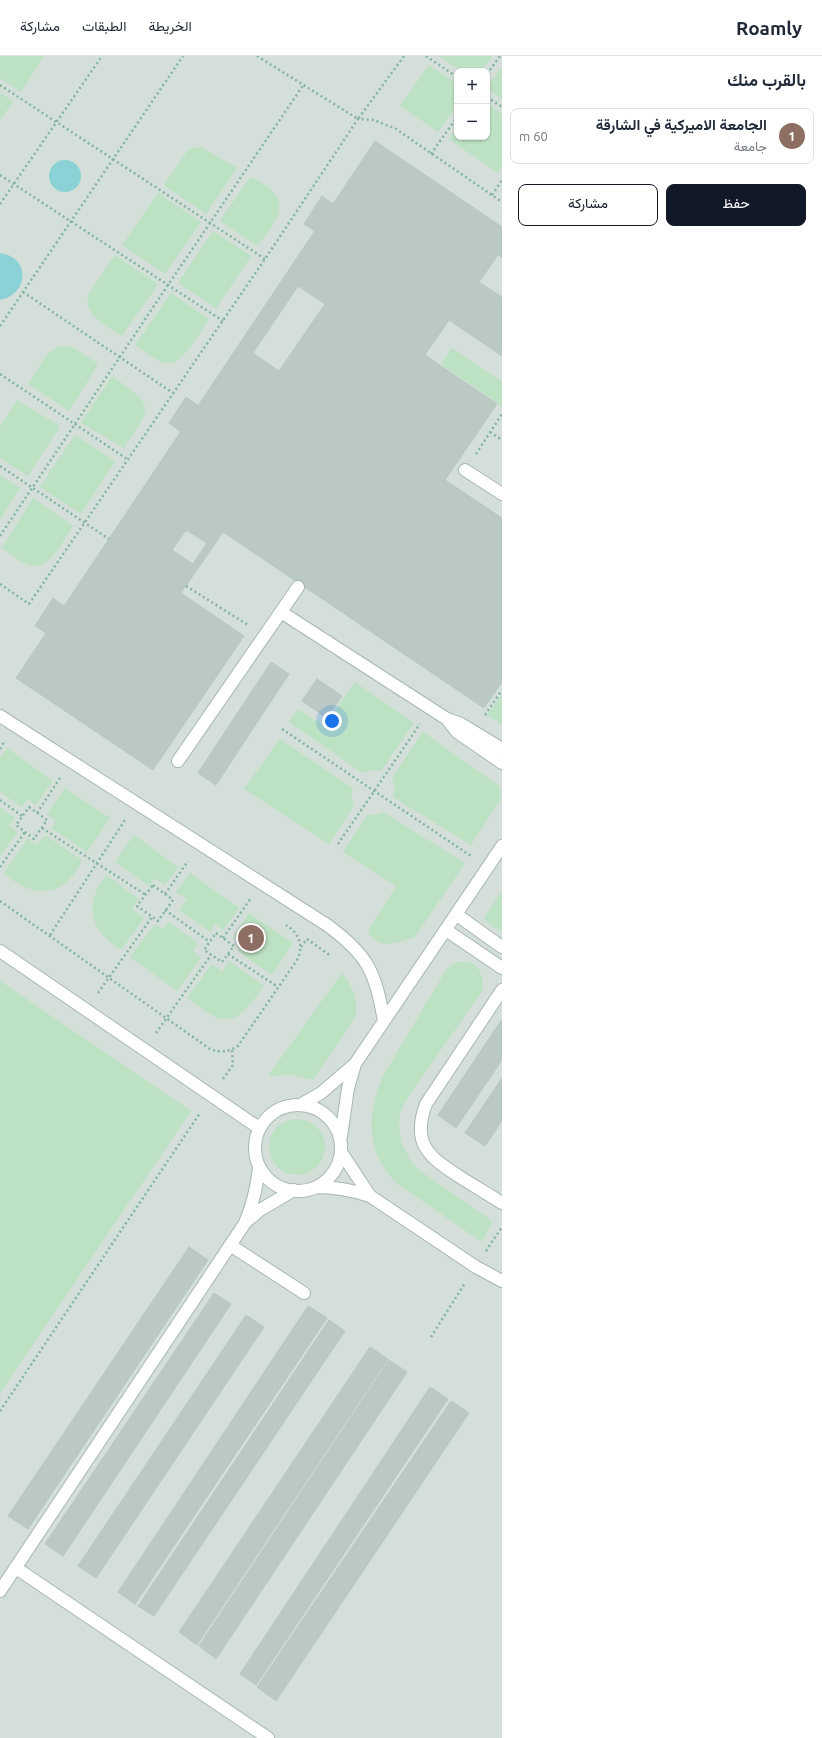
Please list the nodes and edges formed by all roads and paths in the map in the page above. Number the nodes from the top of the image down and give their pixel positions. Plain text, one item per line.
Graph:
1 (102, 56) edge
2 (184, 56) edge
3 (258, 56) edge
4 (404, 56) edge
5 (426, 56) edge
6 (500, 56) edge
7 (490, 70) edge
8 (454, 75) edge
9 (304, 84) junction
10 (0, 85) edge
11 (490, 99) edge
12 (502, 107) edge
13 (358, 119) junction
14 (56, 121) junction
15 (454, 122) edge
16 (431, 154) junction
17 (113, 158) junction
18 (0, 175) edge
19 (502, 180) edge
20 (14, 184) junction
21 (492, 195) junction
22 (502, 202) edge
23 (0, 204) edge
24 (72, 221) junction
25 (210, 222) junction
26 (266, 259) junction
27 (168, 285) junction
28 (23, 292) junction
29 (222, 321) junction
30 (0, 326) edge
31 (120, 357) junction
32 (0, 374) edge
33 (173, 394) junction
34 (502, 414) edge
35 (75, 424) junction
36 (490, 432) junction
37 (502, 440) edge
38 (127, 460) junction
39 (0, 466) edge
40 (465, 470) joint
41 (32, 488) junction
42 (502, 494) edge
43 (84, 523) junction
44 (0, 536) edge
45 (109, 539) dead end
46 (0, 584) edge
47 (186, 586) dead end
48 (298, 587) dead end
49 (281, 612) junction
50 (265, 636) junction
51 (0, 716) edge
52 (448, 719) junction
53 (422, 722) dead end
54 (282, 729) dead end
55 (0, 738) edge
56 (5, 741) dead end
57 (502, 749) edge
58 (178, 761) dead end
59 (502, 763) edge
60 (55, 773) dead end
61 (374, 792) junction
62 (0, 800) edge
63 (37, 813) junction
64 (22, 816) junction
65 (119, 816) dead end
66 (126, 820) junction
67 (132, 824) dead end
68 (42, 828) junction
69 (25, 832) junction
70 (199, 844) junction
71 (338, 844) dead end
72 (502, 846) edge
73 (182, 857) dead end
74 (188, 861) junction
75 (97, 864) junction
76 (194, 865) dead end
77 (0, 867) edge
78 (488, 868) junction
79 (261, 883) junction
80 (165, 894) junction
81 (146, 895) junction
82 (243, 897) dead end
83 (0, 900) edge
84 (249, 901) junction
85 (255, 905) dead end
86 (165, 910) junction
87 (457, 915) junction
88 (152, 917) junction
89 (280, 921) dead end
90 (446, 930) junction
91 (50, 935) junction
92 (223, 938) junction
93 (210, 942) junction
94 (502, 947) edge
95 (0, 951) edge
96 (211, 954) junction
97 (228, 954) junction
98 (502, 968) edge
99 (109, 978) junction
100 (278, 987) junction
101 (502, 990) edge
102 (87, 1010) junction
103 (166, 1017) junction
104 (384, 1020) junction
105 (144, 1050) junction
106 (232, 1050) junction
107 (355, 1064) junction
108 (212, 1096) junction
109 (302, 1104) junction
110 (259, 1128) junction
111 (341, 1137) junction
112 (341, 1152) junction
113 (259, 1167) junction
114 (316, 1187) junction
115 (294, 1190) junction
116 (370, 1196) junction
117 (502, 1203) edge
118 (245, 1223) junction
119 (230, 1245) junction
120 (502, 1281) edge
121 (304, 1293) dead end
122 (0, 1411) edge
123 (16, 1568) junction
124 (0, 1592) edge
125 (268, 1738) edge

1 - 14 path
2 - 17 path
3 - 9 path
4 - 13 path
5 - 8 path
6 - 7 path
9 - 13 path
9 - 25 path
10 - 14 path
11 - 12 path
13 - 16 path
13 - 26 path
14 - 17 path
14 - 20 path
15 - 16 path
16 - 21 path
17 - 24 path
17 - 25 path
18 - 20 path
19 - 21 path
20 - 23 path
20 - 24 path
21 - 22 path
24 - 27 path
24 - 28 path
25 - 26 path
25 - 27 path
26 - 29 path
27 - 29 path
27 - 31 path
28 - 30 path
28 - 31 path
29 - 33 path
31 - 33 path
31 - 35 path
32 - 35 path
33 - 38 path
34 - 36 path
35 - 38 path
35 - 41 path
36 - 37 path
36 - 40 path
38 - 43 path
39 - 41 path
40 - 42 street
41 - 43 path
41 - 44 path
43 - 45 path
43 - 46 path
47 - 50 path
48 - 49 street
49 - 50 street
49 - 52 street
50 - 58 street
51 - 70 street
52 - 57 street
52 - 59 street
53 - 61 path
54 - 61 path
55 - 56 path
60 - 63 path
61 - 71 path
61 - 78 path
62 - 64 path
63 - 64 path
63 - 68 path
64 - 69 path
65 - 66 path
66 - 67 path
66 - 75 path
68 - 69 path
68 - 75 path
69 - 77 path
70 - 74 path
70 - 79 street
72 - 78 street
73 - 74 path
74 - 76 path
74 - 80 path
75 - 81 path
75 - 91 path
78 - 87 street
79 - 84 path
79 - 104 street
80 - 81 path
80 - 86 path
81 - 88 path
82 - 84 path
83 - 91 path
84 - 85 path
84 - 92 path
86 - 88 path
86 - 93 path
87 - 90 street
87 - 94 street
88 - 99 path
89 - 100 path
90 - 98 street
90 - 104 street
91 - 99 path
92 - 93 path
92 - 97 path
93 - 96 path
95 - 102 street
96 - 97 path
96 - 103 path
97 - 100 path
99 - 102 path
99 - 103 path
100 - 106 path
101 - 117 street
102 - 105 street
103 - 105 path
103 - 106 path
104 - 107 street
105 - 108 street
106 - 108 path
107 - 109 street
107 - 111 street
108 - 110 street
108 - 122 path
109 - 110 street
109 - 111 street
110 - 113 street
111 - 112 street
112 - 114 street
112 - 116 street
113 - 115 street
113 - 118 street
114 - 115 street
114 - 116 street
115 - 118 street
116 - 120 street
118 - 119 street
119 - 121 street
119 - 123 street
123 - 124 street
123 - 125 street

